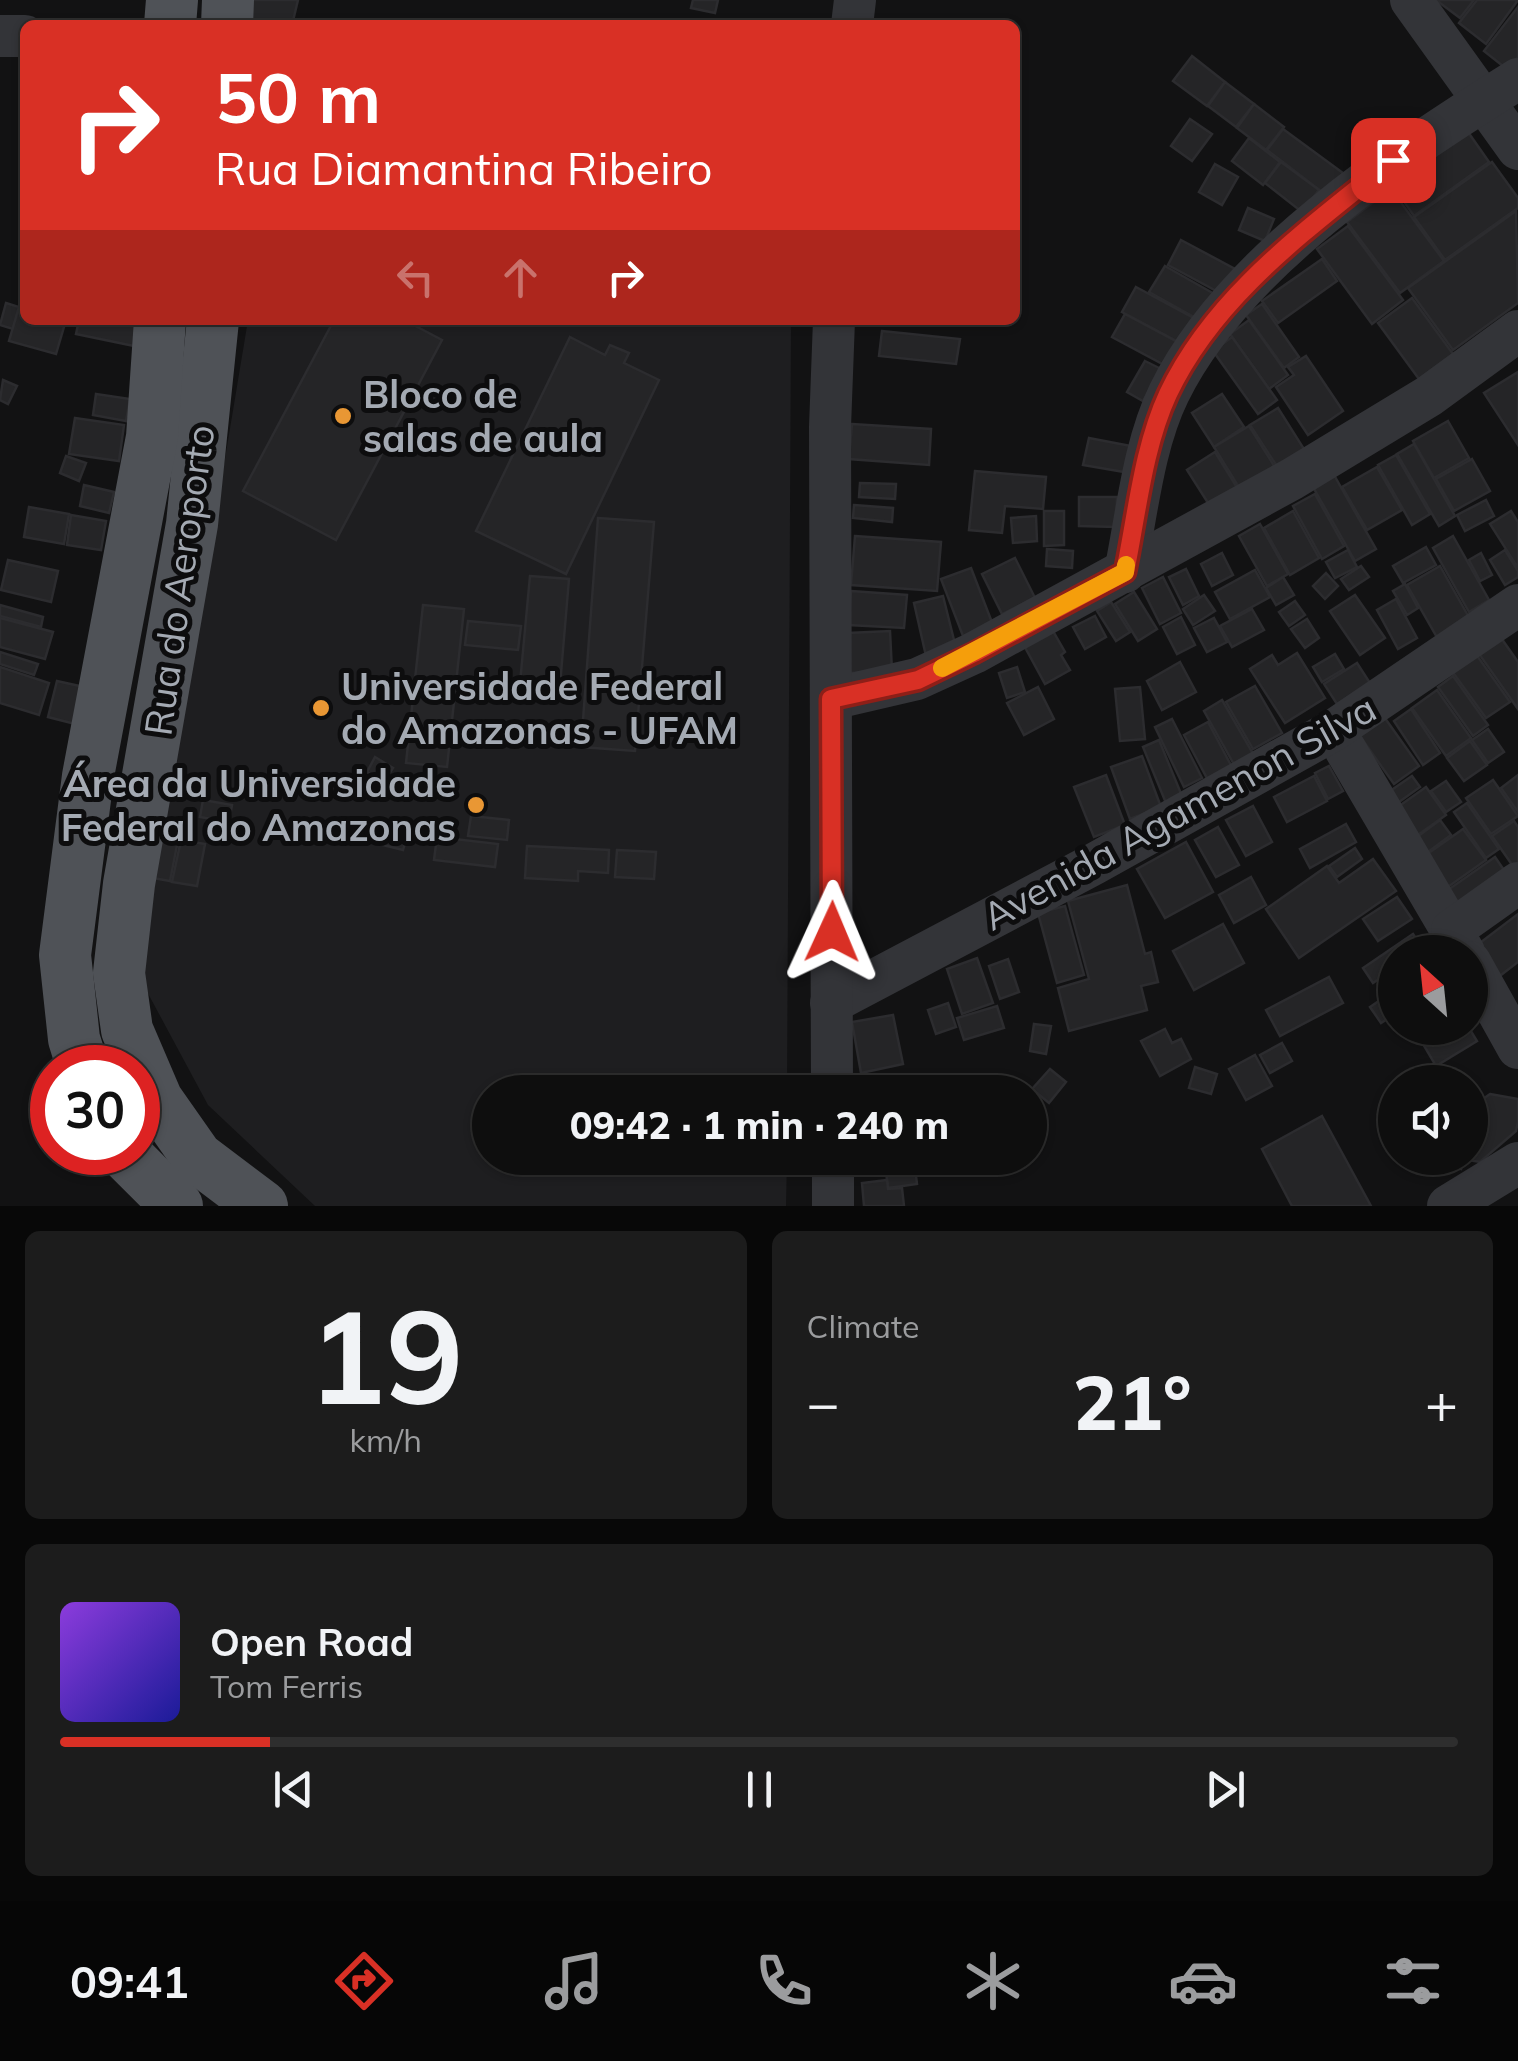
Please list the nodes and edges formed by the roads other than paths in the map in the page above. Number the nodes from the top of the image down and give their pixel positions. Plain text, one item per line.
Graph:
1 (1411, 0) edge
2 (1502, 89) edge
3 (1518, 149) edge
4 (160, 325) edge
5 (212, 325) edge
6 (834, 325) edge
7 (1518, 331) edge
8 (134, 519) junction
9 (192, 524) junction
10 (1125, 572) junction
11 (1518, 605) edge
12 (831, 699) junction
13 (1334, 730) junction
14 (1518, 883) edge
15 (1454, 935) edge
16 (1473, 935) edge
17 (1488, 994) edge
18 (831, 1002) junction
19 (76, 1045) edge
20 (1518, 1048) edge
21 (832, 1075) edge
22 (1518, 1163) edge
23 (146, 1175) edge
24 (832, 1175) edge
25 (177, 1206) edge
26 (262, 1206) edge
27 (833, 1206) edge
28 (1448, 1206) edge

1 - 2 street
2 - 3 street
2 - 10 street
4 - 8 main road, Rua do Aeroporto
5 - 9 main road, Rua do Aeroporto
6 - 12 street
7 - 10 street
8 - 9 main road
8 - 19 main road, Rua do Aeroporto
9 - 26 main road, Rua do Aeroporto
10 - 12 street
11 - 13 street, Avenida Agamenon Silva
12 - 18 street
13 - 15 street
13 - 18 street, Avenida Agamenon Silva
14 - 16 street
17 - 20 street
18 - 21 street
22 - 28 street
23 - 25 main road
24 - 27 street

